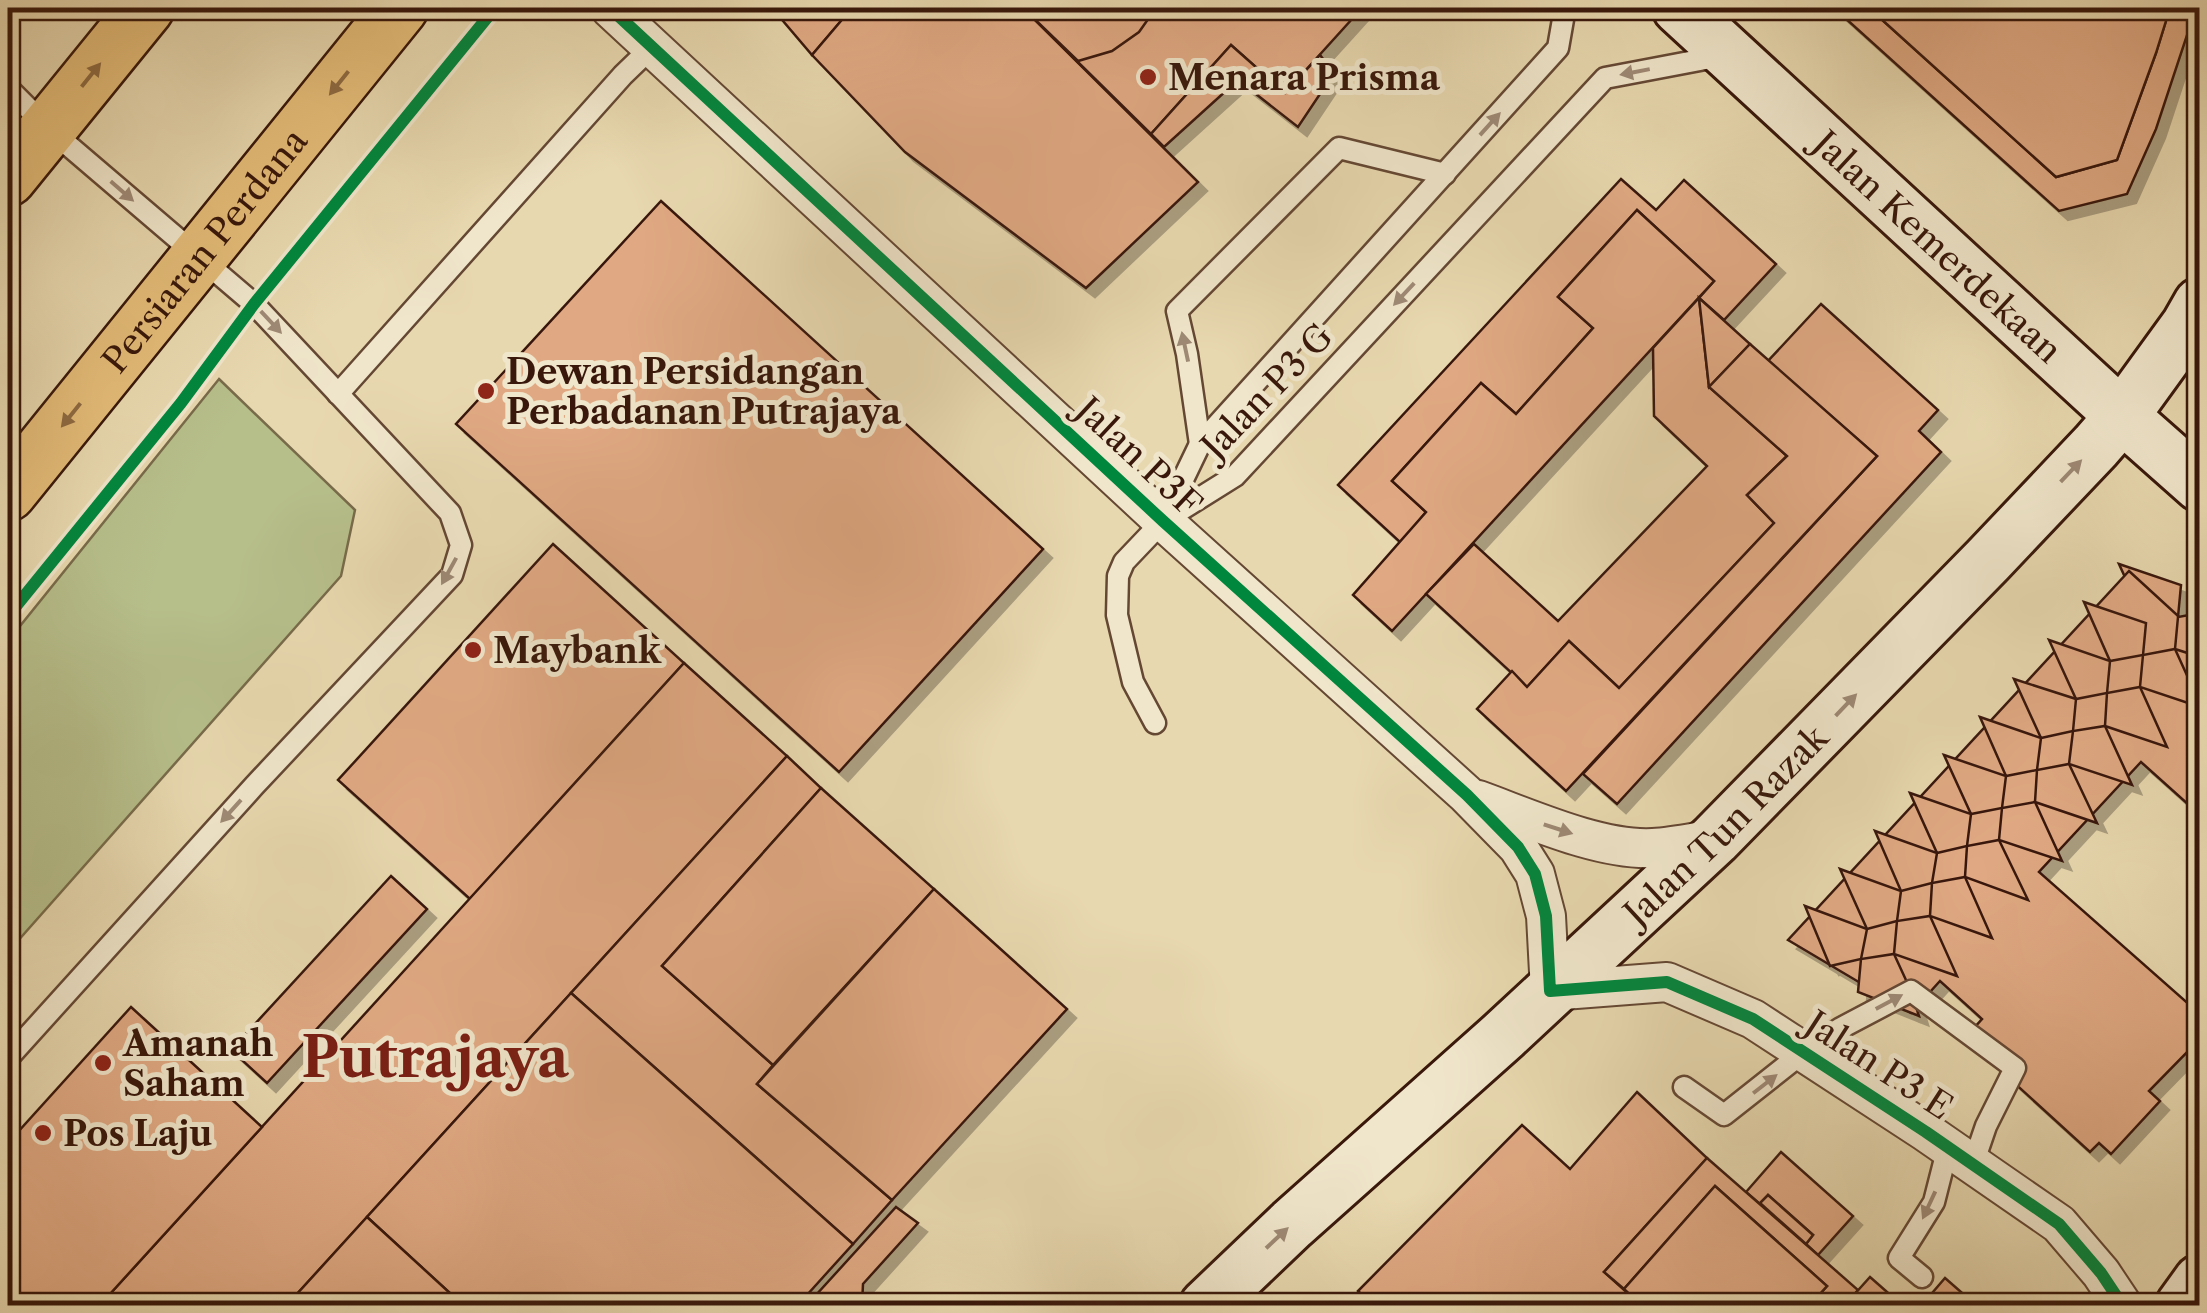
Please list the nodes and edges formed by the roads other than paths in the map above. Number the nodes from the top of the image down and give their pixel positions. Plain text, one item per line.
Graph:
1 (146, 8) edge
2 (400, 8) edge
3 (610, 8) edge
4 (1565, 8) edge
5 (1679, 8) edge
6 (653, 46) junction
7 (1730, 54) junction
8 (8, 88) edge
9 (48, 128) junction
10 (1445, 174) junction
11 (8, 178) edge
12 (198, 258) junction
13 (2200, 304) edge
14 (338, 394) junction
15 (2122, 416) junction
16 (1200, 444) junction
17 (2200, 485) edge
18 (8, 493) edge
19 (1163, 521) junction
20 (1156, 723) dead end
21 (1466, 795) junction
22 (1716, 839) junction
23 (1550, 991) junction
24 (1805, 1051) junction
25 (8, 1058) edge
26 (1684, 1087) dead end
27 (1960, 1156) junction
28 (1922, 1277) dead end
29 (2200, 1281) edge
30 (1206, 1306) edge
31 (2124, 1306) edge
32 (2182, 1306) edge

9 -> 1 main road
2 -> 12 main road, Persiaran Perdana
3 - 6 street, Jalan P3F
10 -> 4 lane, Jalan P3 G
5 - 7 street, Jalan Kemerdekaan
6 - 14 lane
6 - 19 street, Jalan P3F
7 - 15 street, Jalan Kemerdekaan
7 -> 19 lane, Jalan P3 G
8 - 9 lane
9 - 11 main road
9 -> 12 lane
10 - 16 lane, Jalan P3 G
16 -> 10 lane
12 -> 14 lane
12 -> 18 main road, Persiaran Perdana
13 - 15 street, Jalan Tun Razak
14 -> 25 lane
15 - 17 street, Jalan Kemerdekaan
22 -> 15 street, Jalan Tun Razak
16 - 19 lane, Jalan P3 G
19 - 20 lane
19 - 21 street, Jalan P3F
21 -> 22 street, Jalan P3F
21 - 23 street, Jalan P3F
22 - 23 street, Jalan Tun Razak
23 - 24 street, Jalan P3 E
30 -> 23 street, Jalan Tun Razak
26 -> 24 lane
24 - 27 street, Jalan P3 E
24 -> 27 lane
27 -> 28 lane
27 - 31 street, Jalan P3 E
29 - 32 street

